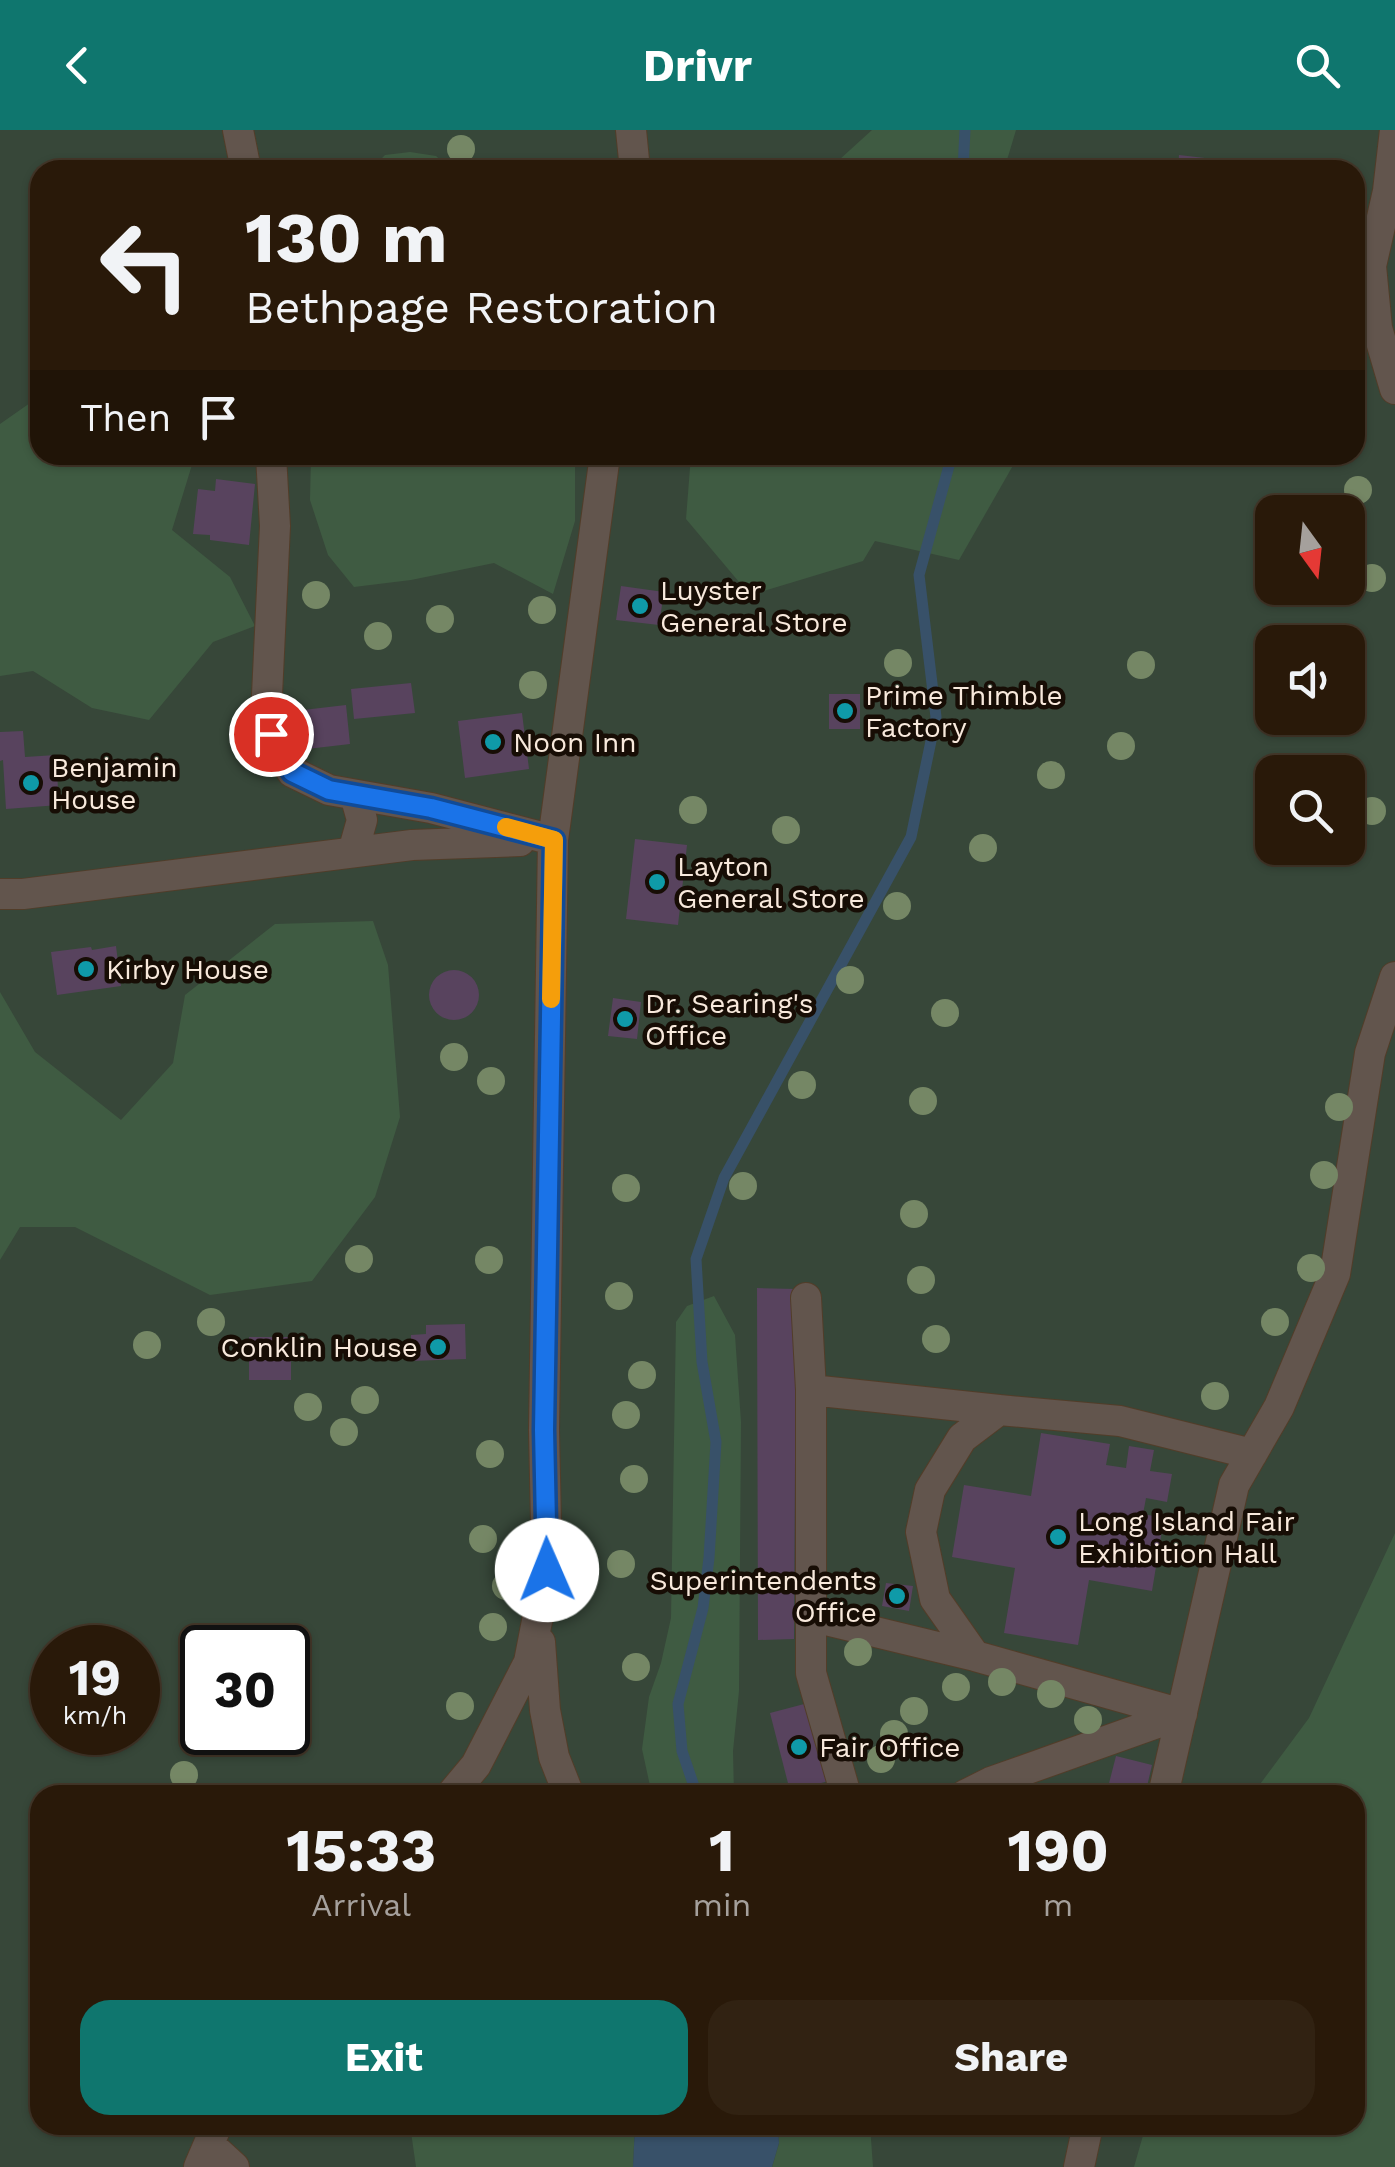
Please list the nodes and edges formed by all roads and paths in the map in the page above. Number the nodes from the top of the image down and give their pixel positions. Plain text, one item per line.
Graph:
1 (238, 130) edge
2 (631, 130) edge
3 (1395, 130) edge
4 (244, 160) edge
5 (633, 160) edge
6 (1395, 389) edge
7 (272, 465) edge
8 (604, 465) edge
9 (355, 794) junction
10 (554, 840) junction
11 (353, 852) junction
12 (0, 894) edge
13 (1395, 977) edge
14 (806, 1298) dead end
15 (810, 1390) junction
16 (998, 1410) junction
17 (1252, 1454) junction
18 (538, 1616) junction
19 (810, 1616) junction
20 (976, 1656) junction
21 (1182, 1714) junction
22 (459, 1785) edge
23 (565, 1785) edge
24 (843, 1785) edge
25 (985, 1785) edge
26 (1165, 1785) edge
27 (1086, 2135) edge
28 (208, 2145) edge
29 (234, 2167) edge
30 (1079, 2167) edge

1 - 4 street
2 - 5 street
3 - 6 street
7 - 9 street
8 - 10 street
9 - 10 street
9 - 11 street
10 - 11 street
10 - 18 street
11 - 12 street
13 - 17 street
14 - 15 street
15 - 16 street
15 - 19 street
16 - 17 street
16 - 20 street
17 - 21 street
18 - 22 street
18 - 23 street
19 - 20 street
19 - 24 street
20 - 21 street
21 - 25 street
21 - 26 street
27 - 30 street
28 - 29 street

